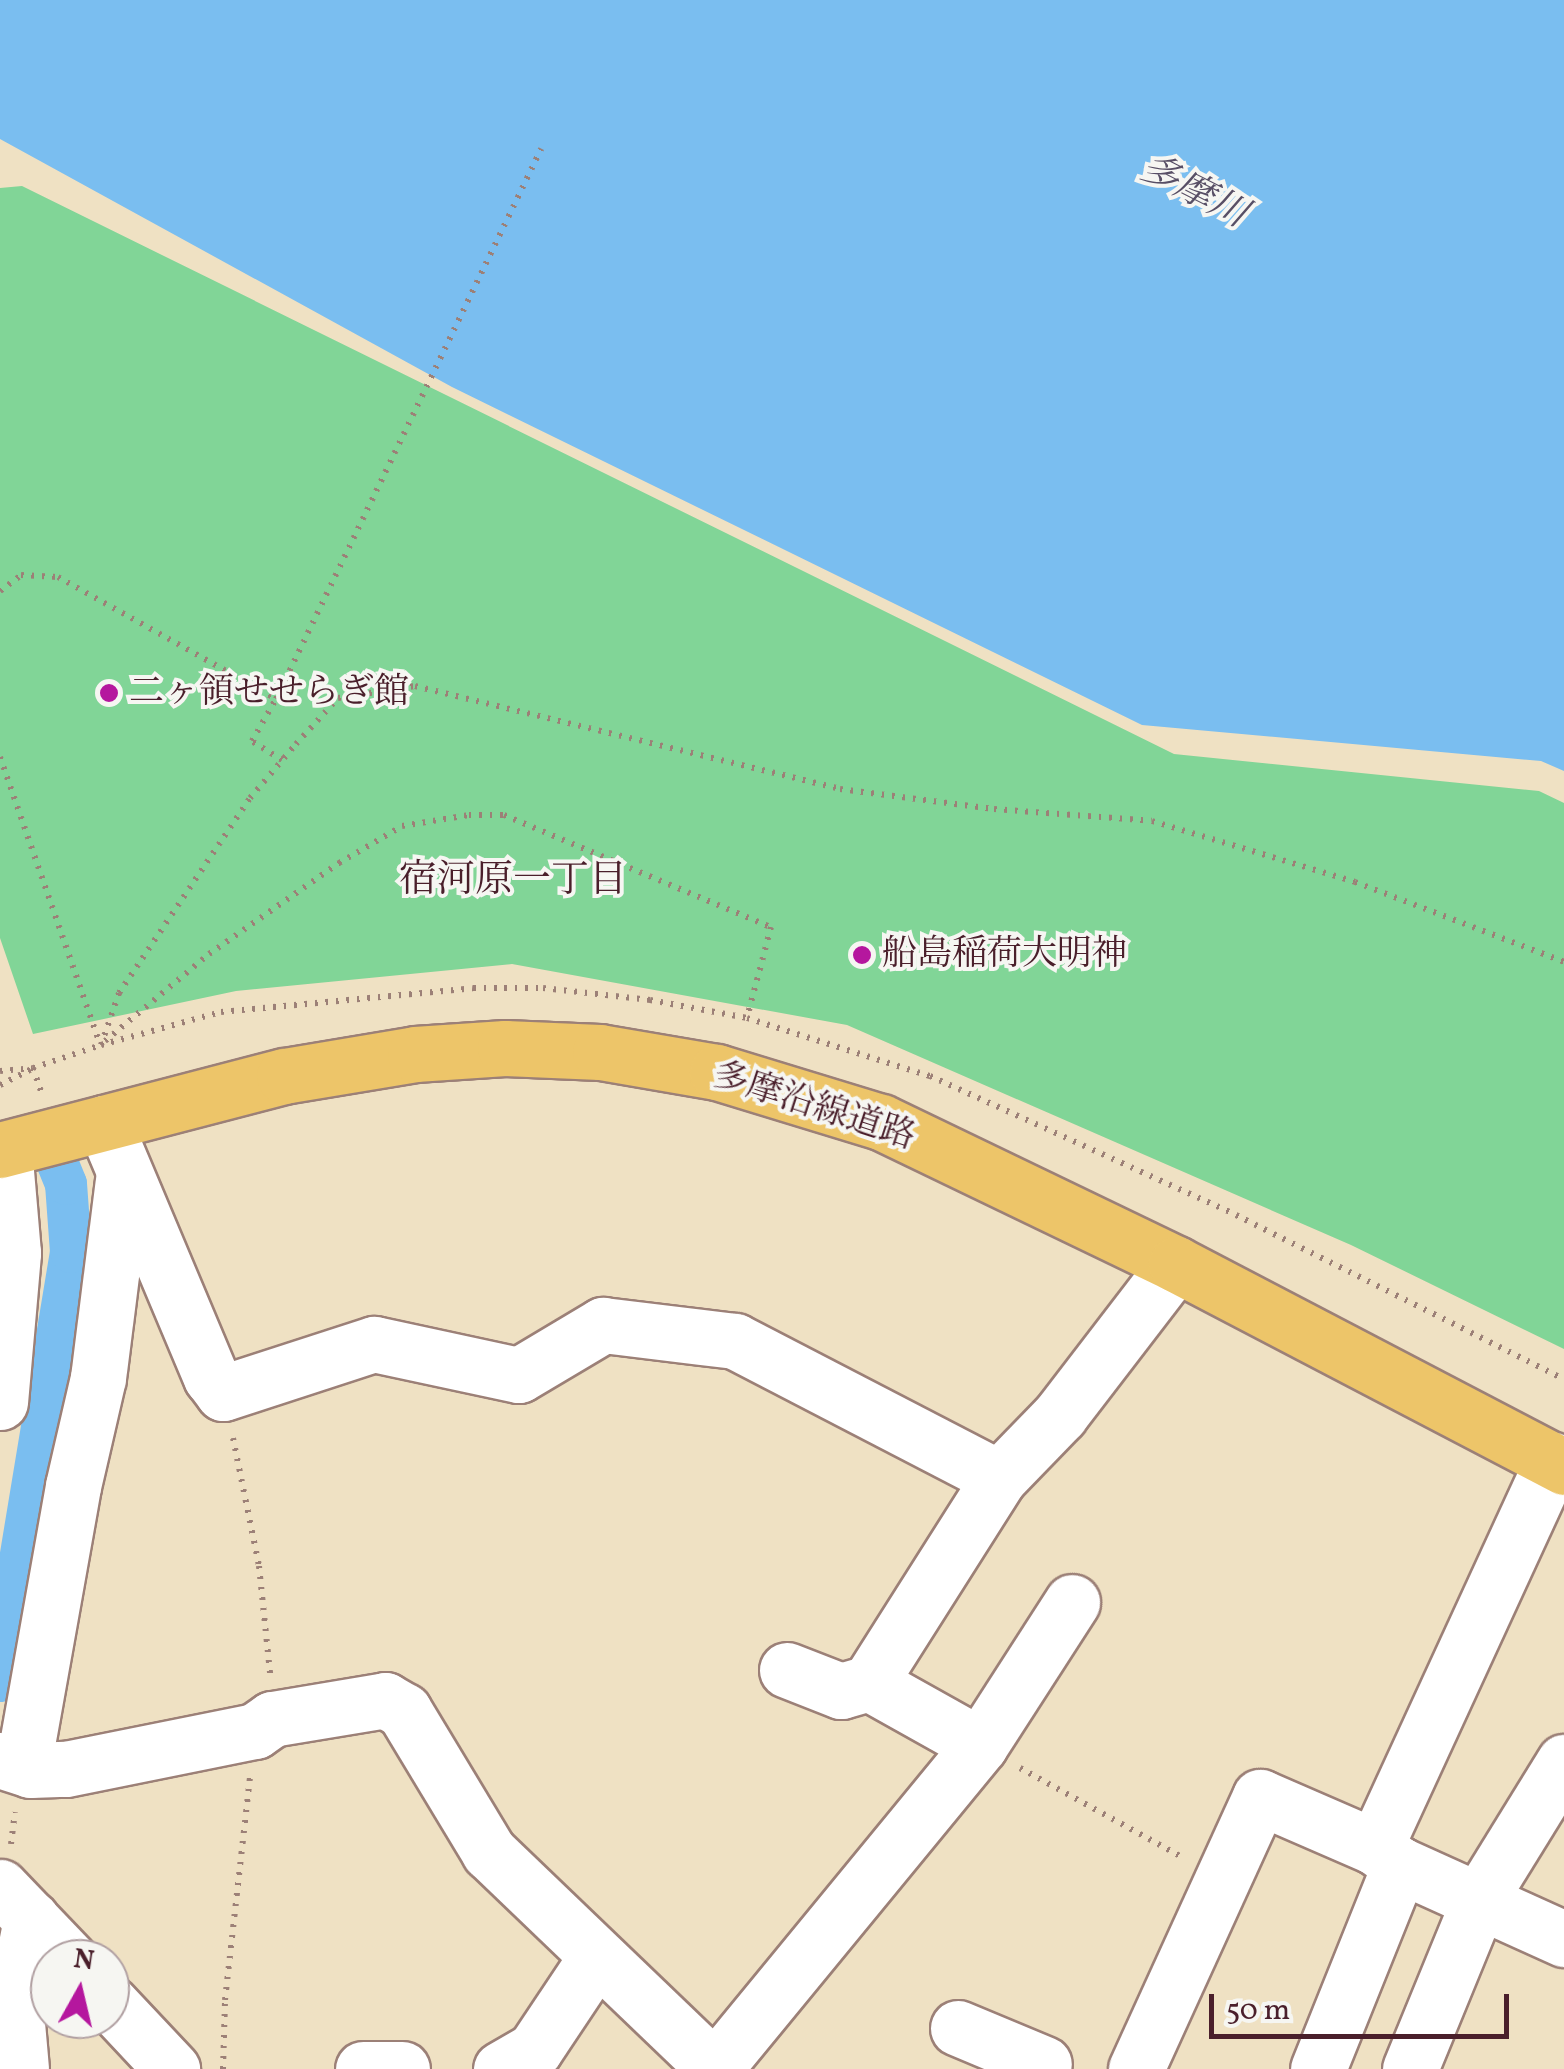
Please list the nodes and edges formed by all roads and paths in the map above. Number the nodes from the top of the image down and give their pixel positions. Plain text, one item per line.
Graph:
1 (541, 149) dead end
2 (0, 591) edge
3 (276, 699) junction
4 (0, 757) edge
5 (282, 760) junction
6 (1564, 962) edge
7 (747, 1018) dead end
8 (100, 1045) junction
9 (33, 1068) dead end
10 (0, 1071) edge
11 (114, 1147) junction
12 (2, 1150) edge
13 (1176, 1264) junction
14 (4, 1341) edge
15 (223, 1393) junction
16 (0, 1402) edge
17 (1559, 1464) edge
18 (999, 1478) junction
19 (1072, 1602) dead end
20 (787, 1670) dead end
21 (866, 1684) junction
22 (264, 1725) junction
23 (980, 1745) junction
24 (1564, 1762) edge
25 (13, 1763) edge
26 (1388, 1856) junction
27 (1224, 1880) junction
28 (1480, 1898) junction
29 (11, 1899) edge
30 (50, 1939) edge
31 (1564, 1939) edge
32 (595, 1958) junction
33 (130, 2024) edge
34 (975, 2046) edge
35 (1044, 2064) dead end
36 (21, 2069) edge
37 (172, 2069) edge
38 (222, 2069) edge
39 (363, 2069) edge
40 (402, 2069) edge
41 (501, 2069) edge
42 (714, 2069) edge
43 (1136, 2069) edge
44 (1318, 2069) edge
45 (1410, 2069) edge

1 - 3 path
2 - 3 path
3 - 5 path
4 - 8 path
5 - 6 path
5 - 8 path
7 - 8 path
9 - 10 path
11 - 12 main road, 多摩沿線道路
11 - 13 main road, 多摩沿線道路
11 - 15 street
11 - 25 street
12 - 14 street
13 - 17 main road, 多摩沿線道路
13 - 18 street
14 - 16 street
15 - 18 street
15 - 22 path
17 - 26 street
18 - 21 street
19 - 23 street
20 - 21 street
21 - 23 street
22 - 25 street
22 - 32 street
22 - 38 path
23 - 27 path
23 - 42 street
24 - 28 street
26 - 27 street
26 - 28 street
26 - 44 street
27 - 43 street
28 - 31 street
28 - 45 street
29 - 30 street
29 - 36 street
32 - 41 street
32 - 42 street
33 - 37 street
34 - 35 street
39 - 40 street

